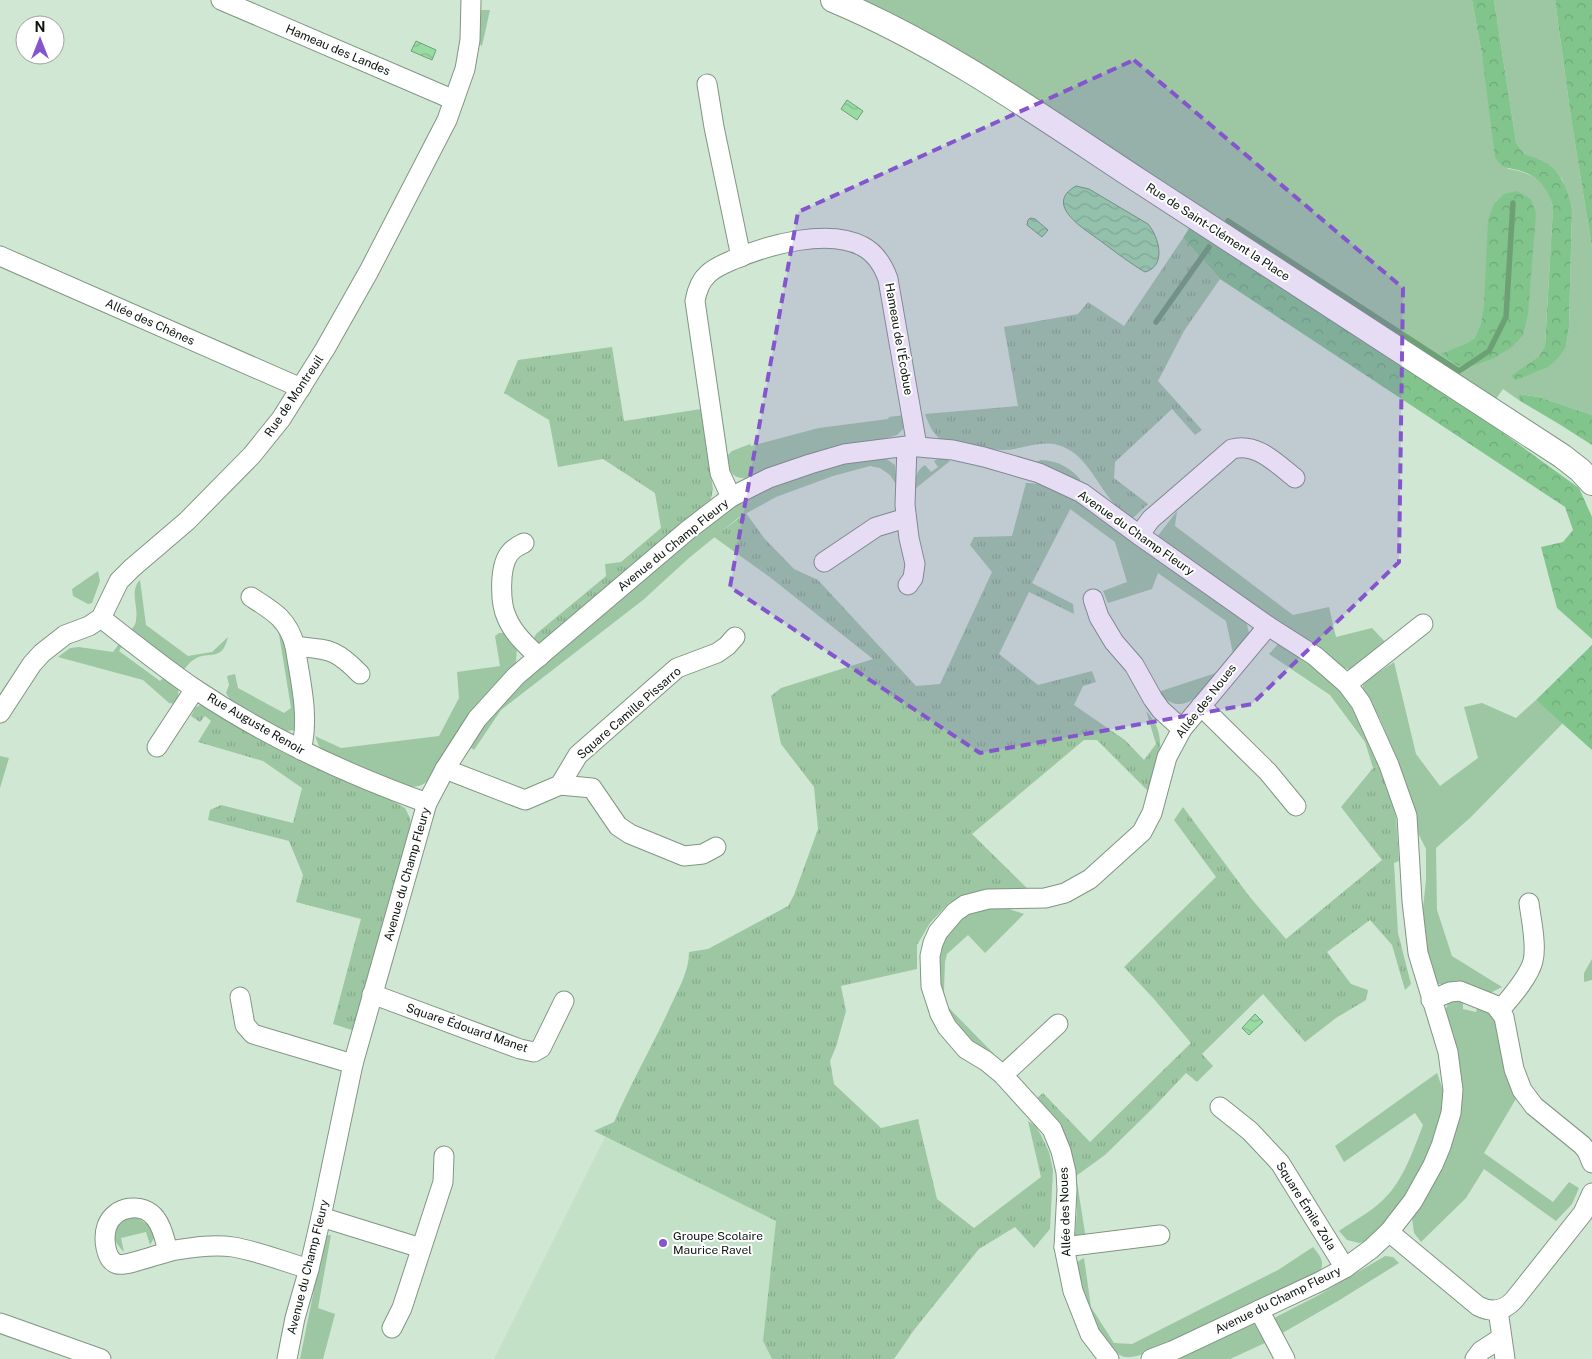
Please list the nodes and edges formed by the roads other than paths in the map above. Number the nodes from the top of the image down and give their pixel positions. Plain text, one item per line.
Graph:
1 (221, 0) edge
2 (471, 0) edge
3 (833, 0) edge
4 (707, 84) dead end
5 (454, 100) junction
6 (0, 256) edge
7 (741, 257) junction
8 (300, 388) junction
9 (912, 446) junction
10 (1294, 478) dead end
11 (1592, 483) edge
12 (731, 497) junction
13 (906, 518) junction
14 (1139, 535) junction
15 (524, 543) dead end
16 (824, 562) dead end
17 (908, 585) dead end
18 (251, 597) dead end
19 (1094, 599) dead end
20 (101, 618) junction
21 (1423, 624) dead end
22 (1268, 626) junction
23 (735, 637) dead end
24 (295, 646) junction
25 (539, 657) junction
26 (360, 674) dead end
27 (1347, 684) junction
28 (195, 689) junction
29 (1201, 706) junction
30 (0, 713) edge
31 (1182, 729) junction
32 (157, 747) dead end
33 (300, 750) junction
34 (446, 769) junction
35 (560, 785) junction
36 (427, 803) junction
37 (1296, 806) dead end
38 (716, 847) dead end
39 (1529, 903) dead end
40 (372, 994) junction
41 (240, 997) dead end
42 (1431, 1000) junction
43 (564, 1001) dead end
44 (1500, 1010) junction
45 (1058, 1024) dead end
46 (353, 1064) junction
47 (1003, 1075) junction
48 (1220, 1107) dead end
49 (444, 1156) dead end
50 (1592, 1163) edge
51 (1592, 1193) edge
52 (321, 1217) junction
53 (1390, 1232) junction
54 (1160, 1235) dead end
55 (1064, 1247) junction
56 (421, 1248) junction
57 (168, 1251) dead end
58 (1345, 1268) junction
59 (310, 1269) junction
60 (1259, 1310) junction
61 (1498, 1310) junction
62 (0, 1323) edge
63 (392, 1328) dead end
64 (1501, 1338) junction
65 (101, 1359) edge
66 (287, 1359) edge
67 (1109, 1359) edge
68 (1151, 1359) edge
69 (1285, 1359) edge
70 (1474, 1359) edge
71 (1505, 1359) edge

1 - 5 street, Hameau des Landes
2 - 5 street, Rue de Montreuil
3 - 11 street, Rue de Saint-Clément la Place
4 - 7 street
5 - 8 street, Rue de Montreuil
6 - 8 street, Allée des Chênes
7 - 9 street, Hameau de l'Écobue
7 - 12 street, Hameau de l'Écobue
8 - 20 street, Rue de Montreuil
9 - 12 street, Avenue du Champ Fleury
9 - 13 street, Hameau de l'Écobue
9 - 14 street, Avenue du Champ Fleury
10 - 14 street
12 - 25 street, Avenue du Champ Fleury
13 - 16 street
13 - 17 street, Hameau de l'Écobue
14 - 22 street, Avenue du Champ Fleury
15 - 25 street
18 - 24 street
19 - 31 street
20 - 28 street, Rue Auguste Renoir
20 - 30 street
21 - 27 street
22 - 27 street, Avenue du Champ Fleury
22 - 29 street, Allée des Noues
23 - 35 street, Square Camille Pissarro
24 - 26 street
24 - 33 street
25 - 34 street, Avenue du Champ Fleury
27 - 42 street, Avenue du Champ Fleury
28 - 32 street
28 - 33 street, Rue Auguste Renoir
29 - 31 street, Allée des Noues
29 - 37 street
31 - 47 street, Allée des Noues
33 - 36 street, Rue Auguste Renoir
34 - 35 street
34 - 36 street, Avenue du Champ Fleury
35 - 38 street
36 - 40 street, Avenue du Champ Fleury
39 - 44 street
40 - 43 street, Square Édouard Manet
40 - 46 street, Avenue du Champ Fleury
41 - 46 street
42 - 44 street
42 - 53 street, Avenue du Champ Fleury
44 - 50 street
45 - 47 street
46 - 52 street, Avenue du Champ Fleury
47 - 55 street, Allée des Noues
48 - 58 street, Square Émile Zola
49 - 56 street
51 - 61 street
52 - 56 street
52 - 59 street, Avenue du Champ Fleury
53 - 58 street, Avenue du Champ Fleury
53 - 61 street
54 - 55 street
55 - 67 street, Allée des Noues
56 - 63 street
57 - 59 street
58 - 60 street, Avenue du Champ Fleury
59 - 66 street, Avenue du Champ Fleury
60 - 68 street, Avenue du Champ Fleury
60 - 69 street
61 - 64 street
62 - 65 street
64 - 70 street
64 - 71 street

